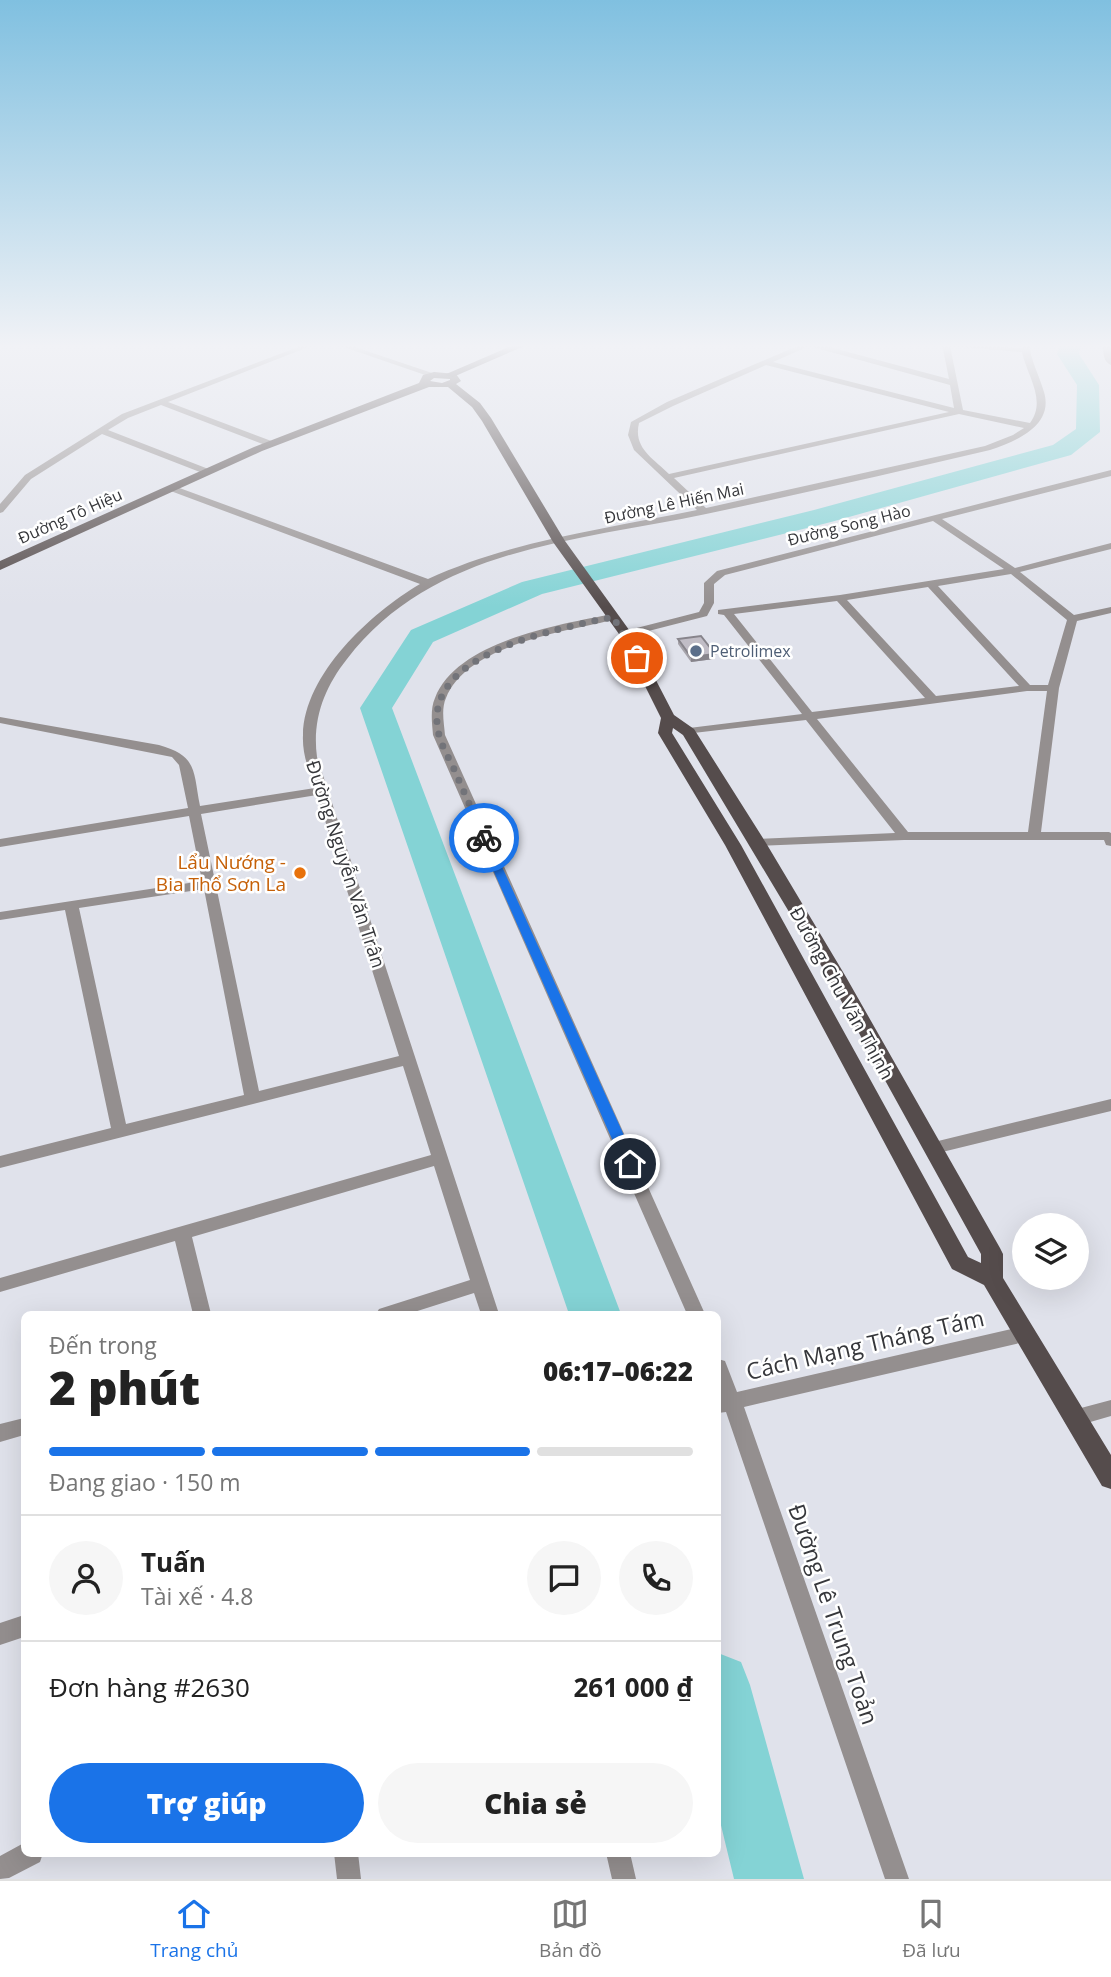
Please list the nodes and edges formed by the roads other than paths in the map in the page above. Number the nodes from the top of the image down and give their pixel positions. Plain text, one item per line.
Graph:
1 (99, 432) edge
2 (106, 432) edge
3 (239, 432) edge
4 (302, 432) edge
5 (494, 432) edge
6 (633, 432) edge
7 (871, 432) edge
8 (1025, 432) edge
9 (271, 444) junction
10 (208, 472) junction
11 (1111, 473) edge
12 (668, 477) junction
13 (171, 488) junction
14 (1, 508) edge
15 (704, 512) junction
16 (936, 519) junction
17 (561, 545) junction
18 (1111, 546) edge
19 (0, 566) edge
20 (1013, 571) junction
21 (428, 583) junction
22 (930, 584) junction
23 (840, 598) junction
24 (1111, 610) edge
25 (727, 612) junction
26 (704, 614) junction
27 (613, 617) junction
28 (1072, 618) junction
29 (625, 634) junction
30 (1027, 688) junction
31 (1054, 688) junction
32 (934, 701) junction
33 (668, 718) junction
34 (808, 718) junction
35 (0, 720) edge
36 (689, 732) junction
37 (321, 790) junction
38 (194, 811) junction
39 (904, 836) junction
40 (1034, 836) junction
41 (1111, 842) edge
42 (0, 843) edge
43 (758, 843) junction
44 (209, 884) junction
45 (71, 905) junction
46 (0, 916) edge
47 (409, 1059) junction
48 (253, 1099) junction
49 (1111, 1105) edge
50 (120, 1132) junction
51 (934, 1148) junction
52 (441, 1158) junction
53 (0, 1162) edge
54 (182, 1233) junction
55 (992, 1279) junction
56 (481, 1284) junction
57 (0, 1285) edge
58 (201, 1311) edge
59 (395, 1311) edge
60 (489, 1311) edge
61 (695, 1311) edge
62 (1024, 1334) junction
63 (721, 1382) edge
64 (725, 1403) edge
65 (1111, 1408) edge
66 (1073, 1418) junction
67 (21, 1428) edge
68 (0, 1433) edge
69 (1111, 1478) edge
70 (21, 1627) edge
71 (0, 1634) edge
72 (23, 1857) edge
73 (346, 1857) edge
74 (619, 1857) edge
75 (0, 1869) edge
76 (349, 1879) edge
77 (624, 1879) edge
78 (897, 1879) edge

1 - 14 street
2 - 10 street
3 - 9 street
4 - 9 main road, Đường Tô Hiệu
5 - 17 main road, Đường Chu Văn Thịnh
6 - 12 street
7 - 12 street
8 - 15 street, Đường Lê Hiến Mai
9 - 10 main road, Đường Tô Hiệu
10 - 13 main road, Đường Tô Hiệu
11 - 16 street, Đường Song Hào
12 - 15 street
13 - 19 main road, Đường Tô Hiệu
13 - 21 street
15 - 17 street, Đường Lê Hiến Mai
16 - 20 street
16 - 26 street, Đường Song Hào
17 - 21 street, Đường Nguyễn Văn Trân
17 - 27 main road, Đường Chu Văn Thịnh
18 - 20 street
20 - 22 street
20 - 28 street
21 - 37 street, Đường Nguyễn Văn Trân
22 - 23 street
22 - 30 street
23 - 25 street
23 - 32 street
24 - 28 street
25 - 26 street
25 - 34 street
26 - 29 street
27 - 29 main road, Đường Chu Văn Thịnh
27 - 61 street
28 - 31 street
29 - 33 main road, Đường Chu Văn Thịnh
30 - 31 street
30 - 32 street
31 - 40 street
32 - 34 street
33 - 36 main road, Đường Chu Văn Thịnh
33 - 55 main road, Đường Chu Văn Thịnh
34 - 36 street
34 - 39 street
35 - 38 street
36 - 43 main road, Đường Chu Văn Thịnh
37 - 38 street
37 - 47 street, Đường Nguyễn Văn Trân
38 - 42 street
38 - 44 street
39 - 40 street
39 - 43 street
40 - 41 street
43 - 51 main road, Đường Chu Văn Thịnh
44 - 45 street
44 - 48 street
45 - 46 street
45 - 50 street
47 - 48 street
47 - 52 street, Đường Nguyễn Văn Trân
48 - 50 street
49 - 51 street
50 - 53 street
51 - 55 main road, Đường Chu Văn Thịnh
52 - 54 street
52 - 56 street, Đường Nguyễn Văn Trân
54 - 57 street
54 - 58 street
55 - 62 main road, Đường Chu Văn Thịnh
56 - 59 street
56 - 60 street, Đường Nguyễn Văn Trân
62 - 64 street, Cách Mạng Tháng Tám
62 - 66 main road, Đường Chu Văn Thịnh
63 - 64 street, Đường Lê Trung Toản
64 - 78 street, Đường Lê Trung Toản
65 - 66 street
66 - 69 main road, Đường Chu Văn Thịnh
67 - 68 street
70 - 71 street
72 - 75 street
73 - 76 street
74 - 77 street

